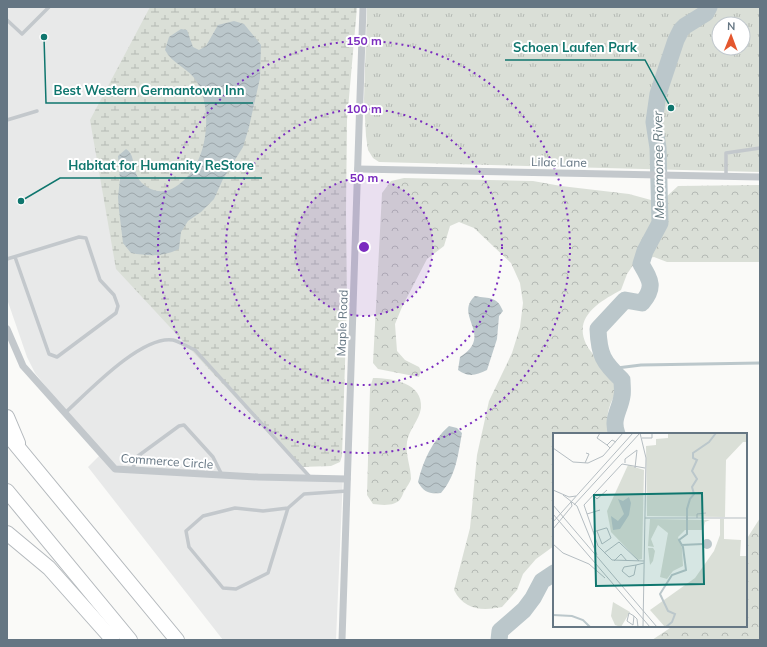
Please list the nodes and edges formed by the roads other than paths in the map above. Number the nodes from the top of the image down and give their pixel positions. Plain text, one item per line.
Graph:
1 (48, 7) edge
2 (363, 7) edge
3 (7, 20) edge
4 (37, 111) dead end
5 (7, 120) edge
6 (760, 148) edge
7 (358, 169) junction
8 (726, 176) junction
9 (760, 177) edge
10 (15, 257) junction
11 (7, 259) edge
12 (7, 329) edge
13 (65, 413) junction
14 (7, 417) edge
15 (7, 434) edge
16 (22, 453) junction
17 (132, 470) junction
18 (222, 475) junction
19 (310, 478) junction
20 (347, 479) junction
21 (7, 491) edge
22 (347, 491) junction
23 (288, 508) junction
24 (7, 533) edge
25 (113, 640) edge
26 (130, 640) edge
27 (178, 640) edge
28 (342, 640) edge

1 - 3 lane
2 - 7 street, Maple Road
4 - 5 lane
6 - 8 lane
7 - 8 street, Lilac Lane
7 - 20 street, Maple Road
8 - 9 street, Lilac Lane
10 - 10 lane
10 - 11 lane
12 - 13 street, Commerce Circle
13 - 17 street, Commerce Circle
13 - 19 lane
14 - 16 highway
15 - 16 highway
16 - 27 highway
17 - 18 street, Commerce Circle
17 - 18 lane
18 - 19 street, Commerce Circle
19 - 20 street, Commerce Circle
20 - 22 street, Maple Road
21 - 26 highway
22 - 23 lane
22 - 28 street, Maple Road
23 - 23 lane
24 - 25 highway

